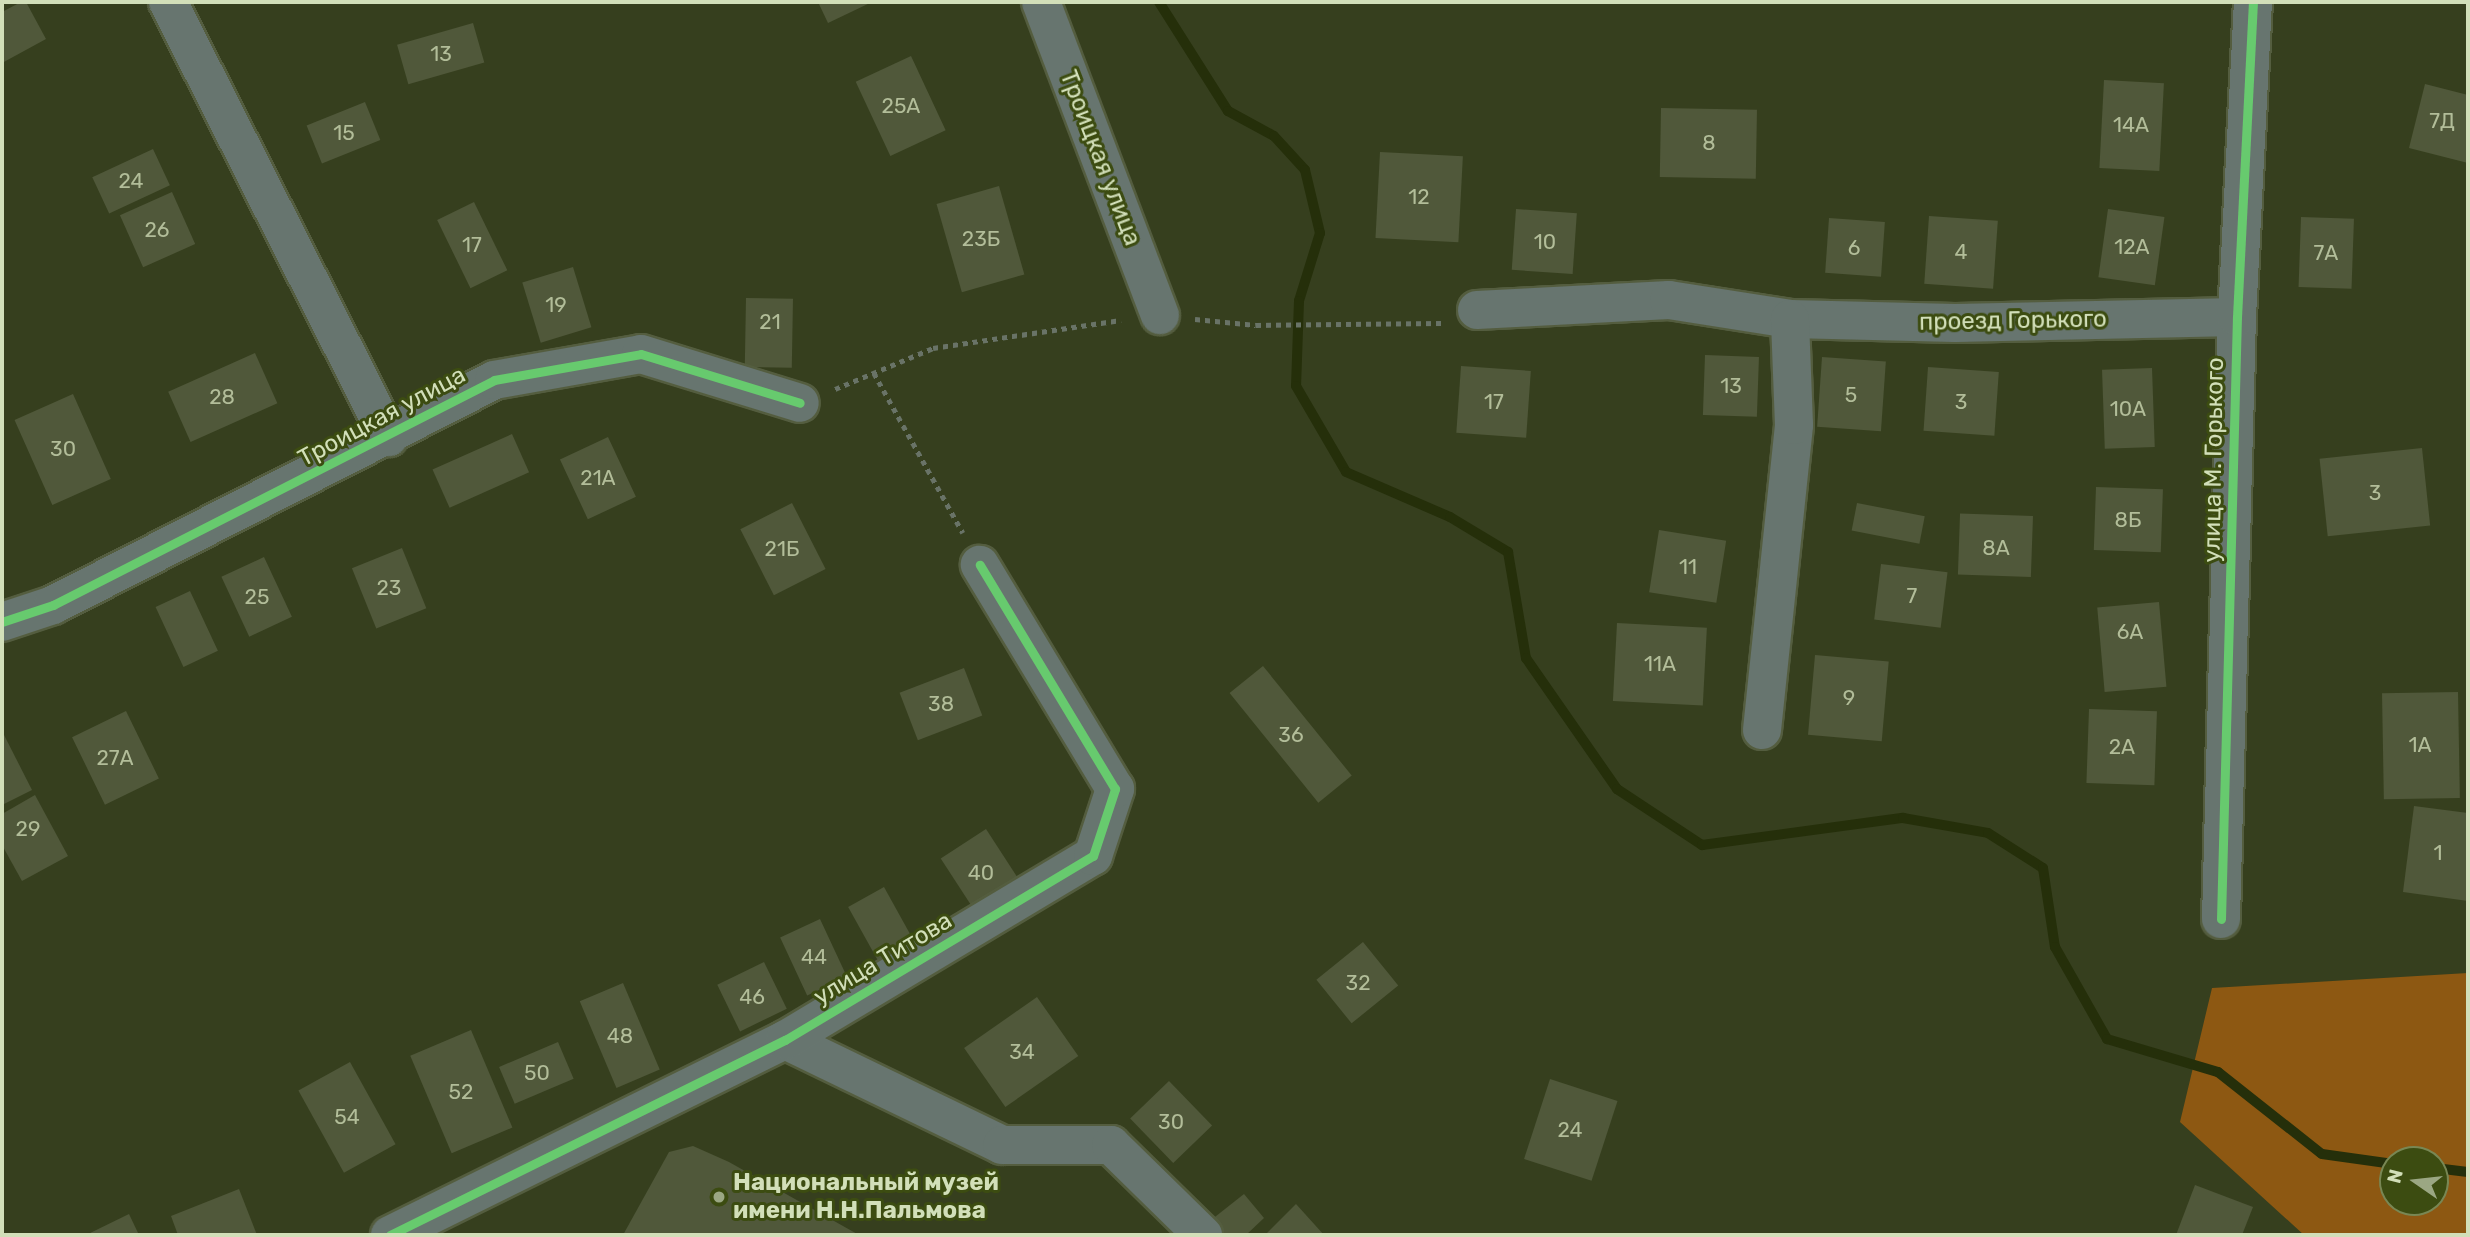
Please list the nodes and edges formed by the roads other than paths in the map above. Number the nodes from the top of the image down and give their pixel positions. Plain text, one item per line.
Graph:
1 (168, 2) edge
2 (1041, 2) edge
3 (2253, 2) edge
4 (1477, 310) road end
5 (1160, 315) road end
6 (2237, 317) junction
7 (1790, 319) junction
8 (800, 403) road end
9 (389, 437) junction
10 (980, 565) road end
11 (2, 622) edge
12 (1762, 730) dead end
13 (2221, 919) dead end
14 (785, 1040) junction
15 (390, 1235) edge
16 (1203, 1235) edge

1 - 9 street, Троицкая улица
2 - 5 street, Троицкая улица
3 - 6 street, улица М. Горького
4 - 7 street, проезд Горького
6 - 7 street, проезд Горького
6 - 13 street, улица М. Горького
7 - 12 street
8 - 9 street, Троицкая улица
9 - 11 street, Троицкая улица
10 - 14 street, улица Титова
14 - 15 street, улица Титова
14 - 16 street

